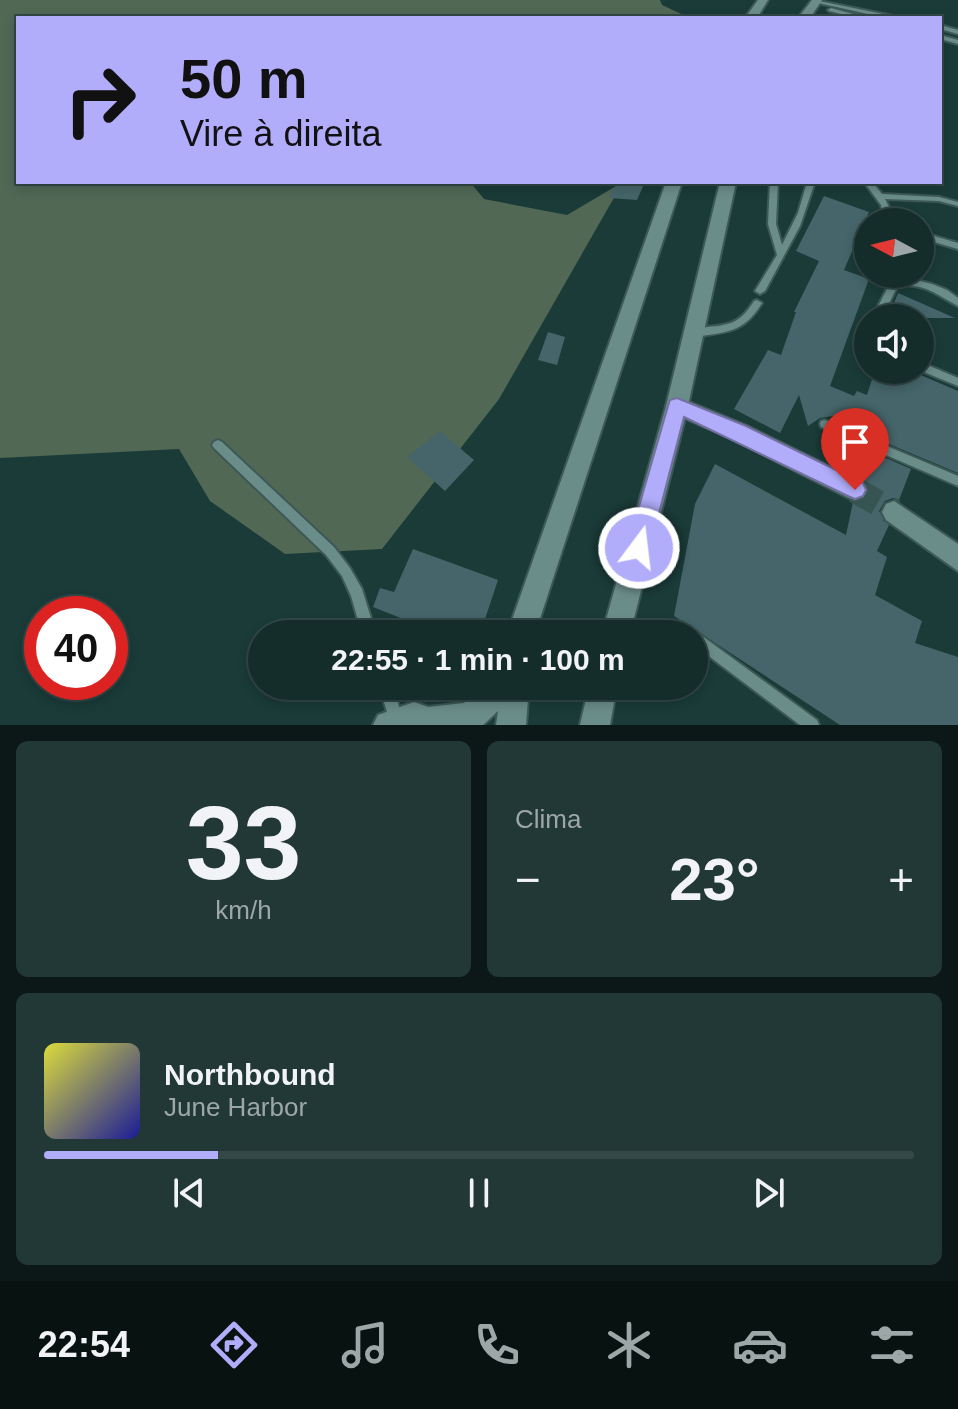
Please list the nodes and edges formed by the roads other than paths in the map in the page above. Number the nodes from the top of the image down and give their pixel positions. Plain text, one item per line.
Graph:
1 (815, 3) edge
2 (856, 16) edge
3 (883, 16) edge
4 (673, 184) edge
5 (728, 184) edge
6 (774, 184) edge
7 (811, 184) edge
8 (870, 184) edge
9 (879, 196) junction
10 (958, 204) edge
11 (886, 208) edge
12 (934, 239) edge
13 (958, 246) edge
14 (781, 255) junction
15 (934, 288) edge
16 (760, 291) dead end
17 (757, 303) dead end
18 (958, 303) edge
19 (693, 333) junction
20 (934, 372) edge
21 (958, 382) edge
22 (677, 406) junction
23 (825, 424) dead end
24 (218, 445) dead end
25 (958, 481) edge
26 (855, 490) tunnel mouth
27 (894, 512) tunnel mouth
28 (958, 559) edge
29 (364, 620) edge
30 (526, 620) edge
31 (620, 620) edge
32 (708, 647) edge
33 (388, 700) edge
34 (487, 700) edge
35 (514, 700) edge
36 (600, 700) edge
37 (392, 722) edge
38 (435, 722) edge
39 (511, 725) edge
40 (595, 725) edge
41 (812, 725) edge

1 - 2 lane
1 - 3 lane
4 - 30 street
5 - 19 street
6 - 14 lane
7 - 14 lane
8 - 9 lane
9 - 10 lane
9 - 11 lane
12 - 13 lane
14 - 16 lane
15 - 18 lane
17 - 19 lane
19 - 22 street
20 - 21 lane
22 - 26 street
22 - 31 street
23 - 25 lane
24 - 29 lane
27 - 28 street
32 - 41 lane
33 - 37 lane
34 - 38 street
35 - 39 street
36 - 40 street
37 - 38 street

